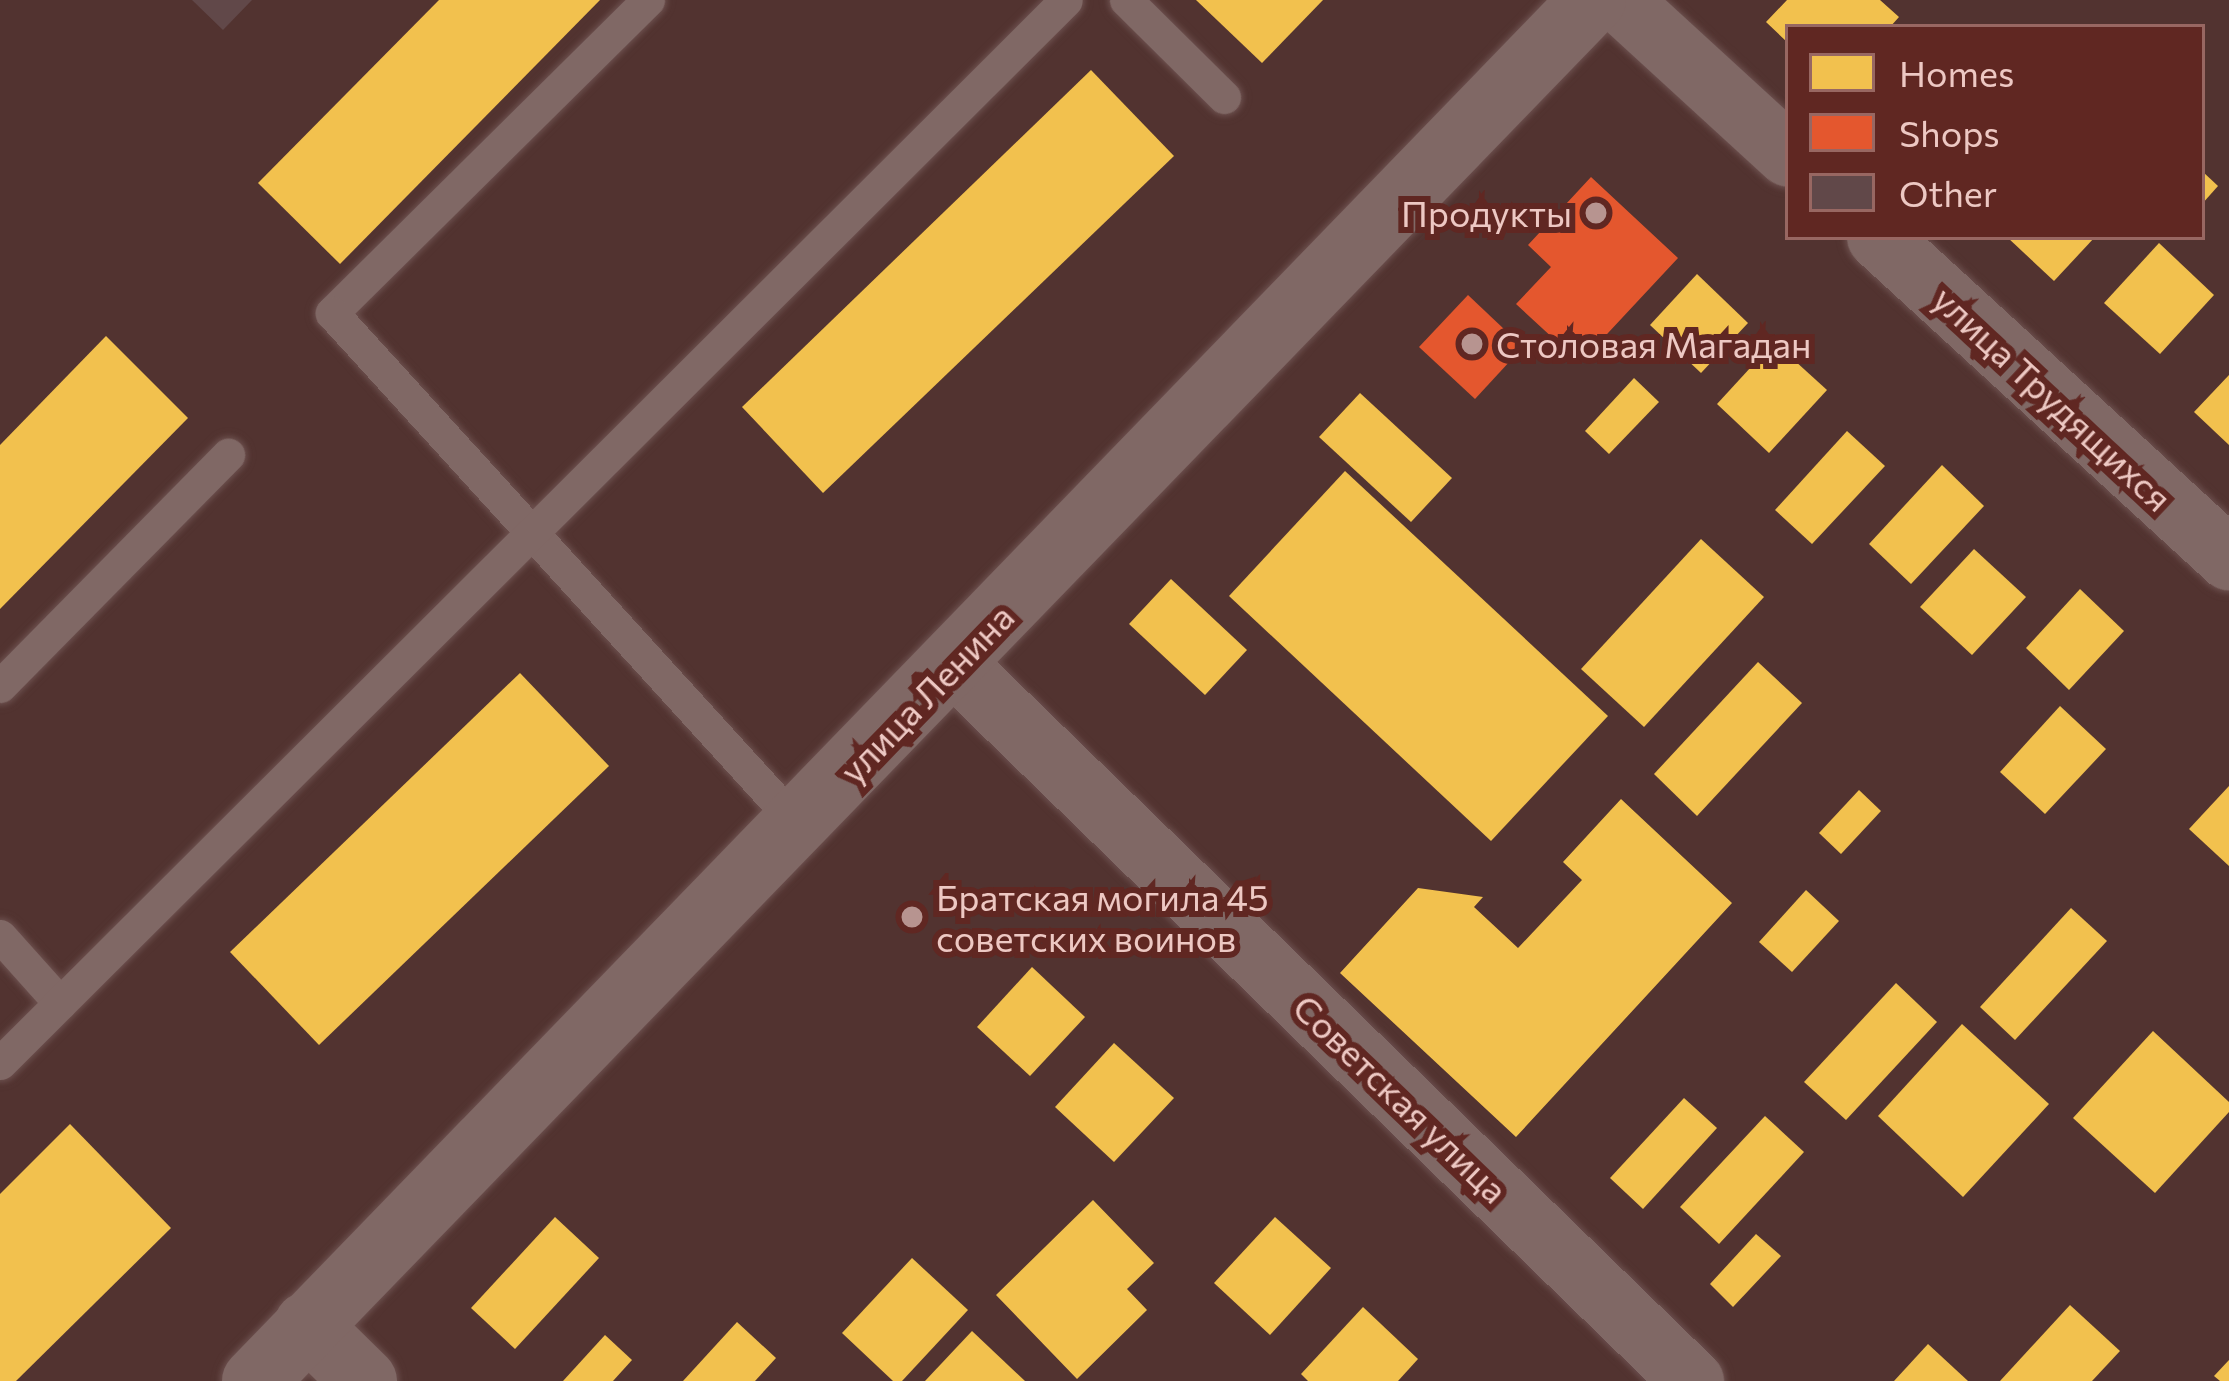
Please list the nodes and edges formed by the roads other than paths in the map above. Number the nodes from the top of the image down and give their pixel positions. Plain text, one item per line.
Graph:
1 (648, 0) edge
2 (1066, 0) edge
3 (1126, 0) edge
4 (1593, 0) edge
5 (1619, 0) edge
6 (1224, 97) dead end
7 (1785, 151) edge
8 (1881, 240) edge
9 (228, 455) dead end
10 (534, 534) junction
11 (2229, 559) edge
12 (955, 664) junction
13 (0, 686) edge
14 (798, 825) junction
15 (0, 936) edge
16 (60, 1003) junction
17 (0, 1063) edge
18 (307, 1325) junction
19 (255, 1381) edge
20 (364, 1381) edge
21 (1692, 1381) edge

1 - 10 lane
2 - 10 lane
3 - 6 lane
4 - 12 street, улица Ленина
5 - 7 street
8 - 11 street, улица Трудящихся
9 - 13 lane
10 - 14 lane
10 - 16 lane
12 - 14 street, улица Ленина
12 - 21 street, Советская улица
14 - 18 street, улица Ленина
15 - 16 lane
16 - 17 lane
18 - 19 street, улица Ленина
18 - 20 street

